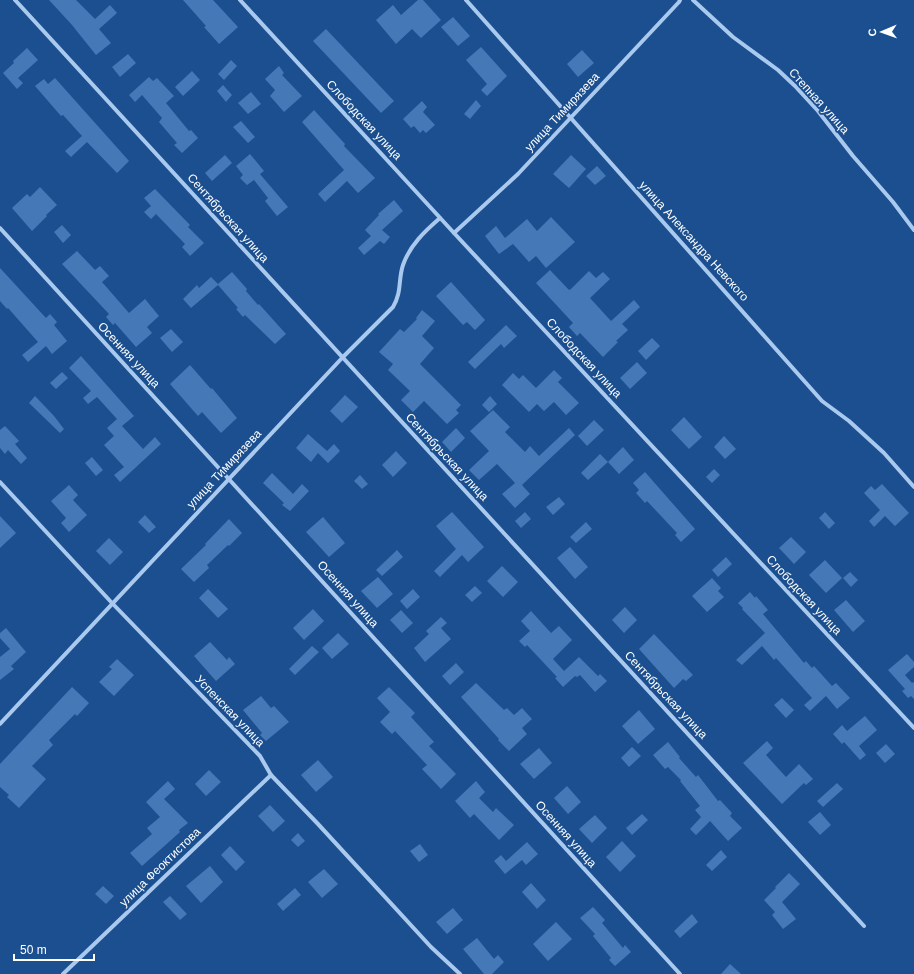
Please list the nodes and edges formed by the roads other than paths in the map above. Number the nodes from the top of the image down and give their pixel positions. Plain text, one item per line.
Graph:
1 (15, 0) edge
2 (240, 0) edge
3 (466, 0) edge
4 (680, 0) edge
5 (693, 0) edge
6 (570, 118) junction
7 (440, 218) junction
8 (0, 228) edge
9 (914, 230) edge
10 (454, 234) junction
11 (342, 358) junction
12 (229, 478) junction
13 (0, 482) edge
14 (914, 487) edge
15 (112, 603) junction
16 (0, 724) edge
17 (914, 728) edge
18 (271, 775) junction
19 (864, 926) dead end
20 (63, 974) edge
21 (460, 974) edge
22 (680, 974) edge

1 - 11 street, Сентябрьская улица
2 - 7 street, Слободская улица
3 - 6 street, улица Александра Невского
4 - 6 street, улица Тимирязева
5 - 9 street, Степная улица
6 - 10 street, улица Тимирязева
6 - 14 street, улица Александра Невского
7 - 10 street, Слободская улица
7 - 11 street, улица Тимирязева
8 - 12 street, Осенняя улица
10 - 17 street, Слободская улица
11 - 12 street, улица Тимирязева
11 - 19 street, Сентябрьская улица
12 - 15 street, улица Тимирязева
12 - 22 street, Осенняя улица
13 - 15 street, Успенская улица
15 - 16 street, улица Тимирязева
15 - 18 street, Успенская улица
18 - 20 street, улица Феоктистова
18 - 21 street, Успенская улица

